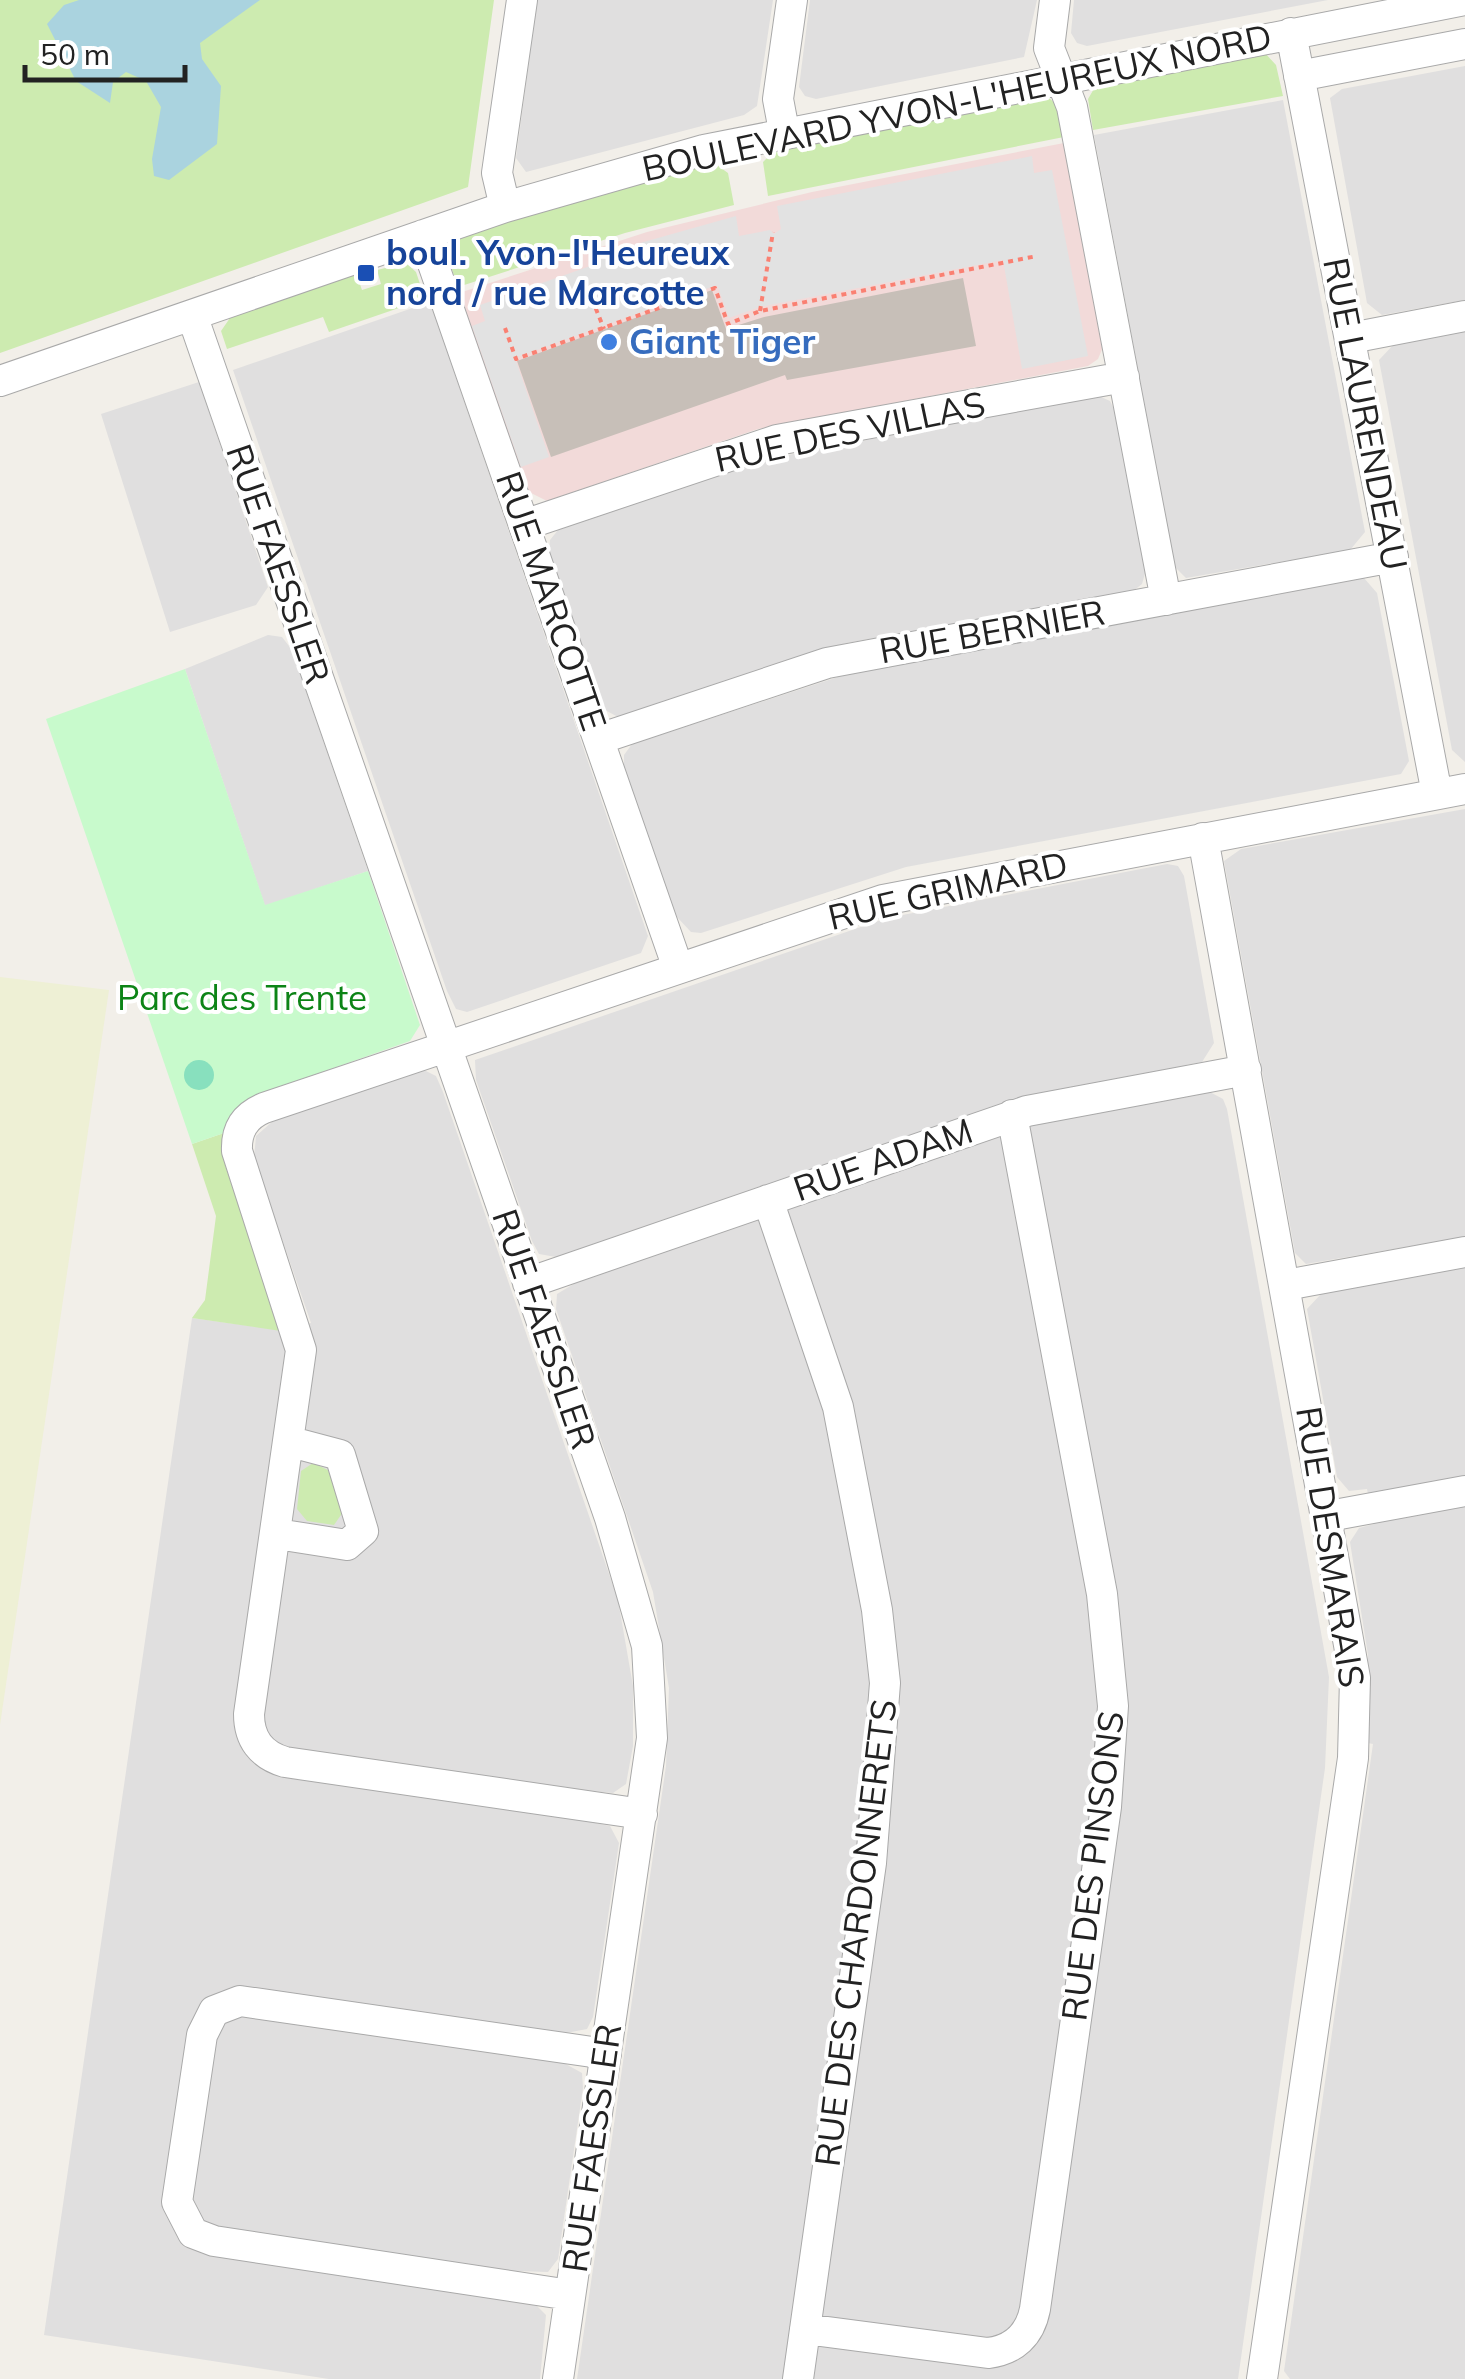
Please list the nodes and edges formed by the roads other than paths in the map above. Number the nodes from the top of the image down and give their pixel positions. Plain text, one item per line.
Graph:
1 (522, 0) edge
2 (792, 0) edge
3 (1055, 0) edge
4 (1465, 0) edge
5 (1359, 10) edge
6 (1292, 34) junction
7 (1465, 44) edge
8 (1299, 76) junction
9 (1060, 78) junction
10 (784, 132) junction
11 (505, 207) junction
12 (424, 235) junction
13 (192, 315) junction
14 (1465, 316) edge
15 (1351, 338) junction
16 (1124, 377) junction
17 (0, 380) edge
18 (524, 525) junction
19 (1393, 557) junction
20 (1166, 600) junction
21 (599, 739) junction
22 (1451, 791) edge
23 (1203, 838) junction
24 (678, 968) junction
25 (445, 1047) junction
26 (1246, 1070) junction
27 (1012, 1116) junction
28 (768, 1200) junction
29 (1465, 1252) edge
30 (528, 1283) junction
31 (1286, 1285) junction
32 (291, 1442) junction
33 (1465, 1491) edge
34 (1328, 1516) junction
35 (276, 1534) junction
36 (642, 1814) junction
37 (606, 2054) junction
38 (570, 2295) junction
39 (805, 2329) junction
40 (558, 2379) edge
41 (798, 2379) edge
42 (1262, 2379) edge

1 - 11 street
2 - 10 street
3 - 9 street
4 - 5 street, BOULEVARD YVON-L'HEUREUX NORD
5 - 6 street, BOULEVARD YVON-L'HEUREUX NORD
6 - 8 street, RUE LAURENDEAU
6 - 9 street, BOULEVARD YVON-L'HEUREUX NORD
7 - 8 street, BOULEVARD YVON-L'HEUREUX NORD
8 - 15 street, RUE LAURENDEAU
9 - 10 street, BOULEVARD YVON-L'HEUREUX NORD
9 - 16 street
10 - 11 street, BOULEVARD YVON-L'HEUREUX NORD
11 - 12 street, BOULEVARD YVON-L'HEUREUX NORD
12 - 13 street, BOULEVARD YVON-L'HEUREUX NORD
12 - 18 street, RUE MARCOTTE
13 - 17 street, BOULEVARD YVON-L'HEUREUX NORD
13 - 25 street, RUE FAESSLER
14 - 15 street
15 - 19 street, RUE LAURENDEAU
16 - 18 street, RUE DES VILLAS
16 - 20 street
18 - 21 street, RUE MARCOTTE
19 - 20 street, RUE BERNIER
19 - 22 street, RUE LAURENDEAU
20 - 21 street, RUE BERNIER
21 - 24 street, RUE MARCOTTE
22 - 23 street, RUE GRIMARD
23 - 24 street, RUE GRIMARD
23 - 26 street, RUE DESMARAIS
24 - 25 street, RUE GRIMARD
25 - 30 street, RUE FAESSLER
25 - 32 street, RUE GRIMARD
26 - 27 street, RUE ADAM
26 - 31 street, RUE DESMARAIS
27 - 28 street, RUE ADAM
27 - 39 street, RUE DES PINSONS
28 - 30 street, RUE ADAM
28 - 39 street, RUE DES CHARDONNERETS
29 - 31 street
30 - 36 street, RUE FAESSLER
31 - 34 street, RUE DESMARAIS
32 - 35 street, RUE GRIMARD
32 - 35 street
33 - 34 street
34 - 42 street, RUE DESMARAIS
35 - 36 street, RUE GRIMARD
36 - 37 street, RUE FAESSLER
37 - 38 street, RUE FAESSLER
37 - 38 street
38 - 40 street, RUE FAESSLER
39 - 41 street, RUE DES CHARDONNERETS

